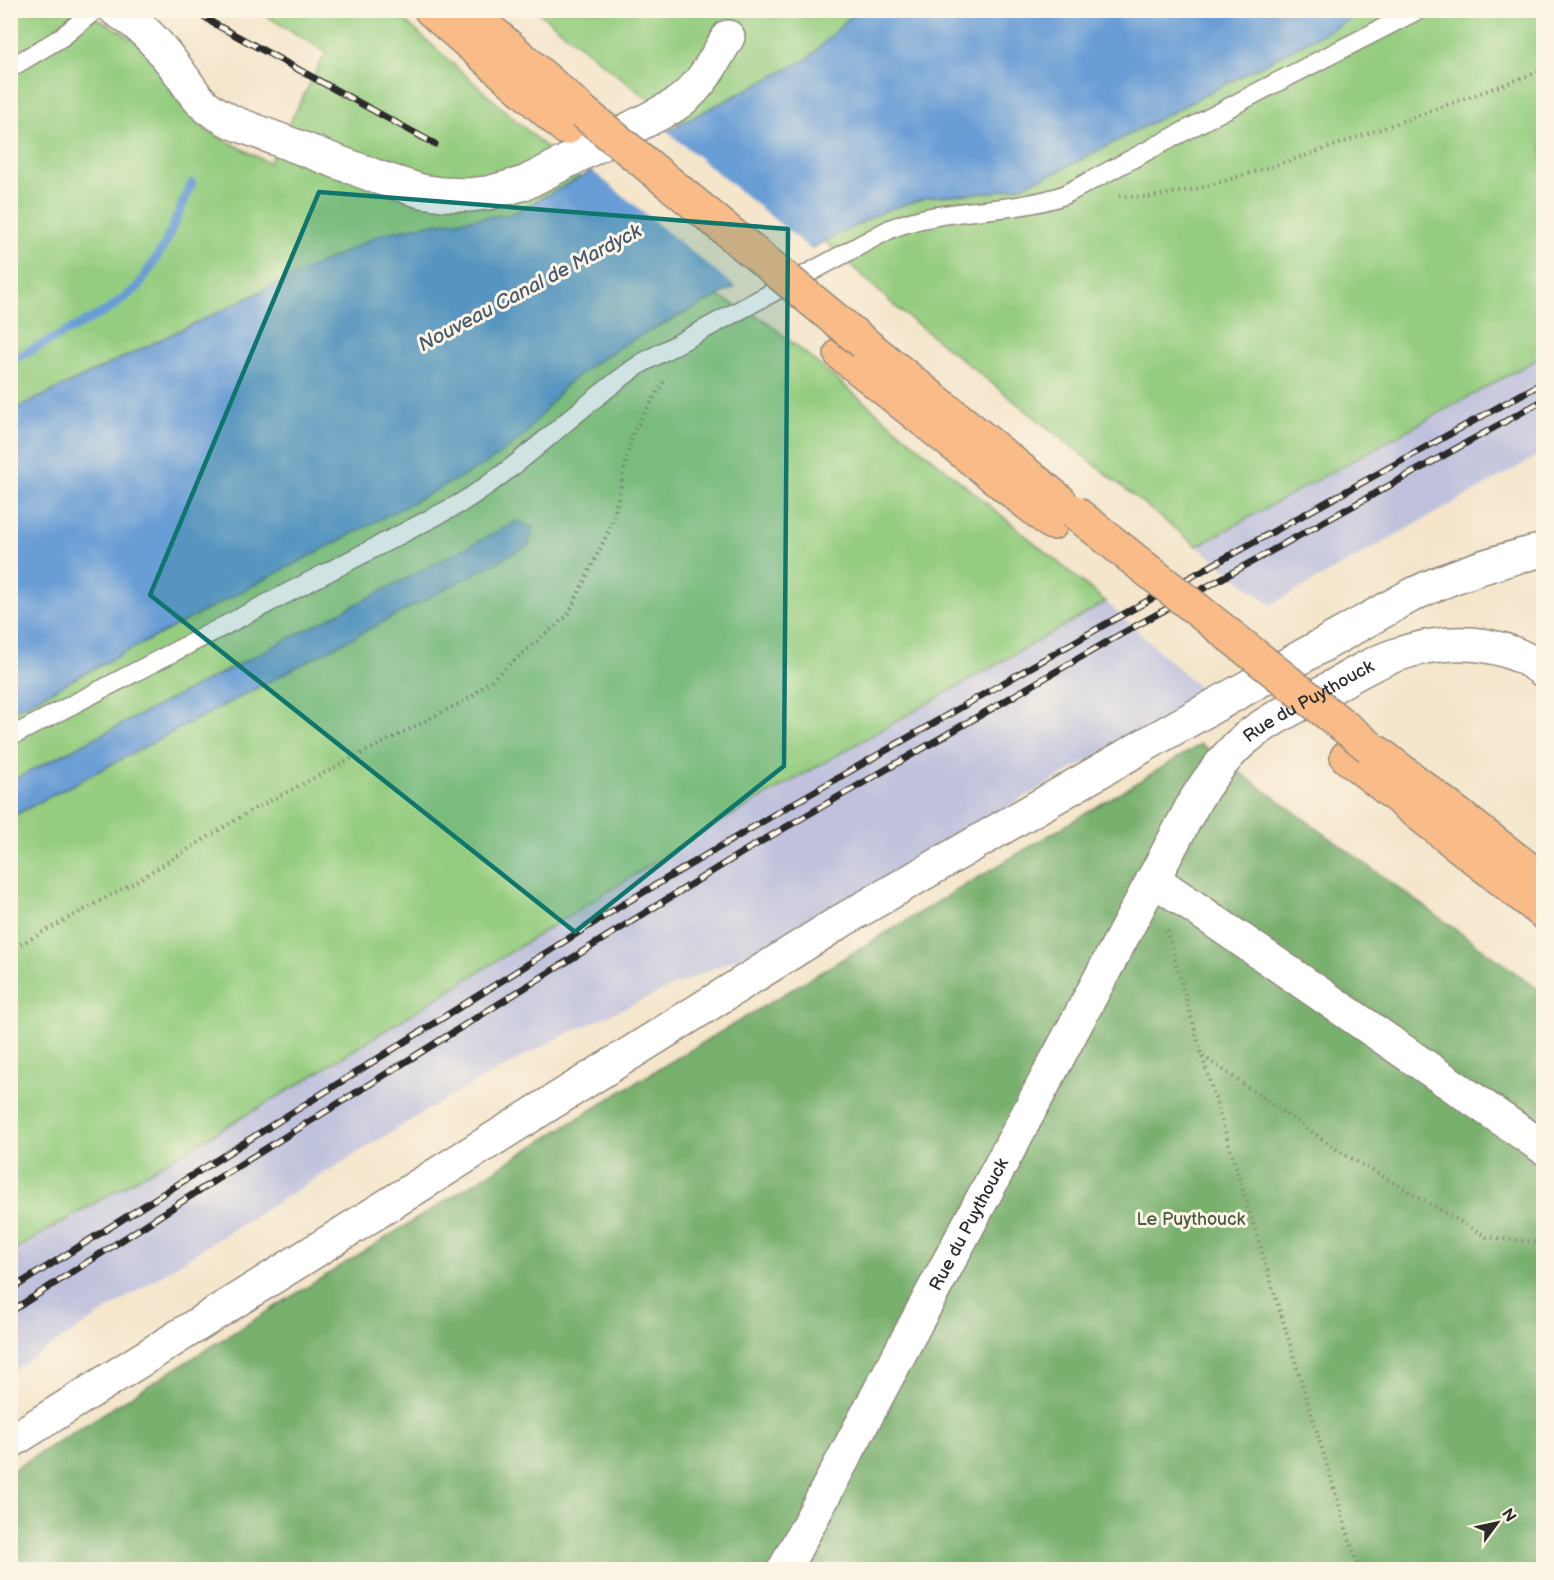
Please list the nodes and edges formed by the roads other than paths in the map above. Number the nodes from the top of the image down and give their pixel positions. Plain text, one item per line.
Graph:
1 (95, 10) edge
2 (116, 10) edge
3 (431, 10) edge
4 (467, 10) edge
5 (1418, 10) edge
6 (728, 37) dead end
7 (10, 68) edge
8 (575, 120) junction
9 (1544, 549) edge
10 (1540, 663) edge
11 (10, 737) edge
12 (1359, 752) junction
13 (1153, 879) junction
14 (1544, 881) edge
15 (1544, 913) edge
16 (1544, 1148) edge
17 (10, 1442) edge
18 (784, 1569) edge

1 - 7 lane
2 - 6 street
3 - 8 main road
4 - 8 main road
5 - 11 lane
8 - 12 main road, bridge
9 - 17 street
10 - 13 street, Rue du Puythouck
12 - 14 main road
12 - 15 main road
13 - 16 street
13 - 18 street, Rue du Puythouck

